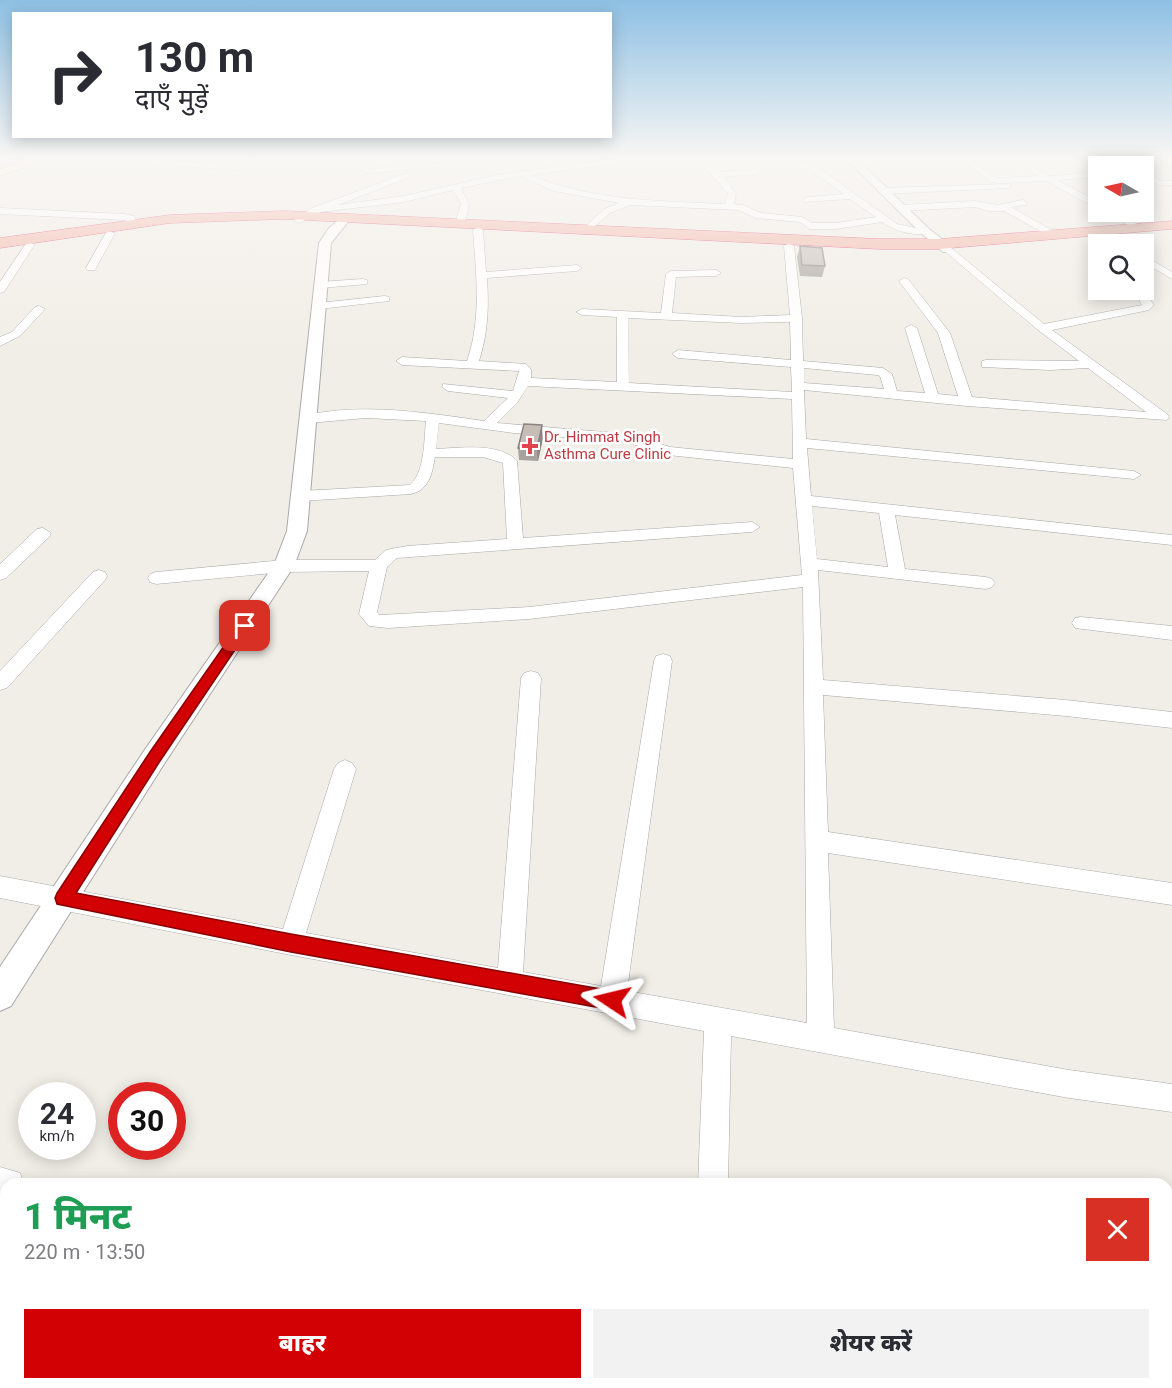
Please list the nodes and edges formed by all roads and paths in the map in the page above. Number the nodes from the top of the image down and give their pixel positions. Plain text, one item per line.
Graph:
1 (143, 223) edge
2 (199, 223) edge
3 (341, 223) edge
4 (380, 223) edge
5 (424, 223) edge
6 (595, 223) edge
7 (806, 223) edge
8 (858, 223) edge
9 (891, 223) edge
10 (917, 223) edge
11 (1031, 223) edge
12 (1131, 223) edge
13 (132, 224) joint
14 (460, 224) joint
15 (1140, 227) junction
16 (1169, 227) edge
17 (478, 230) junction
18 (587, 230) junction
19 (925, 231) junction
20 (110, 233) junction
21 (1052, 234) junction
22 (1140, 234) edge
23 (1088, 241) edge
24 (0, 243) edge
25 (30, 244) junction
26 (789, 246) junction
27 (943, 246) junction
28 (0, 249) edge
29 (1154, 265) edge
30 (92, 268) dead end
31 (577, 268) dead end
32 (716, 273) dead end
33 (483, 275) junction
34 (1172, 276) edge
35 (904, 281) dead end
36 (363, 282) dead end
37 (1155, 287) edge
38 (0, 290) edge
39 (320, 296) junction
40 (386, 299) dead end
41 (39, 309) dead end
42 (582, 312) dead end
43 (624, 314) junction
44 (666, 316) junction
45 (796, 318) junction
46 (911, 328) dead end
47 (1042, 328) junction
48 (0, 342) edge
49 (678, 354) dead end
50 (402, 361) dead end
51 (797, 363) junction
52 (472, 364) junction
53 (986, 364) dead end
54 (1091, 364) junction
55 (525, 382) junction
56 (623, 386) junction
57 (448, 387) dead end
58 (798, 391) junction
59 (517, 395) junction
60 (892, 395) junction
61 (933, 399) junction
62 (967, 402) junction
63 (309, 419) junction
64 (433, 419) junction
65 (1167, 421) edge
66 (487, 425) junction
67 (799, 443) junction
68 (428, 453) junction
69 (800, 464) junction
70 (1134, 476) dead end
71 (301, 496) junction
72 (803, 500) junction
73 (886, 509) junction
74 (752, 527) dead end
75 (43, 533) dead end
76 (1172, 540) edge
77 (515, 543) junction
78 (379, 565) junction
79 (284, 566) junction
80 (810, 572) junction
81 (0, 574) edge
82 (898, 574) junction
83 (99, 576) dead end
84 (156, 578) dead end
85 (986, 583) dead end
86 (1081, 623) dead end
87 (1172, 633) edge
88 (663, 662) dead end
89 (531, 678) dead end
90 (0, 683) edge
91 (814, 687) junction
92 (1172, 720) edge
93 (345, 769) dead end
94 (818, 842) junction
95 (0, 887) edge
96 (1172, 894) edge
97 (63, 898) junction
98 (291, 943) junction
99 (510, 982) junction
100 (0, 995) edge
101 (612, 1000) junction
102 (718, 1020) junction
103 (821, 1039) junction
104 (1172, 1098) edge
105 (713, 1178) edge

1 - 13 highway
2 - 20 highway
3 - 39 street
4 - 17 highway
5 - 14 highway
6 - 18 street
7 - 8 street
9 - 19 street
10 - 19 street
11 - 21 street
12 - 15 street
13 - 24 highway
14 - 18 highway
15 - 16 highway
15 - 21 highway
16 - 22 highway
17 - 26 highway
17 - 33 street
18 - 27 highway
19 - 27 street
20 - 25 highway
20 - 30 street
21 - 27 highway
23 - 27 highway
25 - 28 highway
25 - 38 street
26 - 27 highway
26 - 45 street
27 - 47 street
29 - 34 street
31 - 33 street
32 - 44 street
33 - 52 street
35 - 62 street
36 - 39 street
37 - 47 street
39 - 40 street
39 - 63 street
41 - 48 street
42 - 43 street
43 - 44 street
43 - 56 street
44 - 45 street
45 - 51 street
46 - 61 street
47 - 54 street
49 - 51 street
50 - 52 street
51 - 58 street
51 - 60 street
52 - 55 street
53 - 54 street
54 - 65 street
55 - 56 street
55 - 59 street
56 - 58 street
57 - 59 street
58 - 60 street
58 - 67 street
59 - 66 street
60 - 61 street
61 - 62 street
62 - 65 street
63 - 64 street
63 - 71 street
64 - 66 street
64 - 68 street
66 - 69 street
67 - 69 street
67 - 70 street
68 - 71 street
68 - 77 street
69 - 72 street
71 - 79 street
72 - 73 street
72 - 80 street
73 - 76 street
73 - 82 street
74 - 77 street
75 - 81 street
77 - 78 street
78 - 79 street
78 - 80 street
79 - 84 street
79 - 97 street
80 - 82 street
80 - 91 street
82 - 85 street
83 - 90 street
86 - 87 street
88 - 101 street
89 - 99 street
91 - 92 street
91 - 94 street
93 - 98 street
94 - 96 street
94 - 103 street
95 - 97 street
97 - 98 street
97 - 100 street
98 - 99 street
99 - 101 street
101 - 102 street
102 - 103 street
102 - 105 street
103 - 104 street

